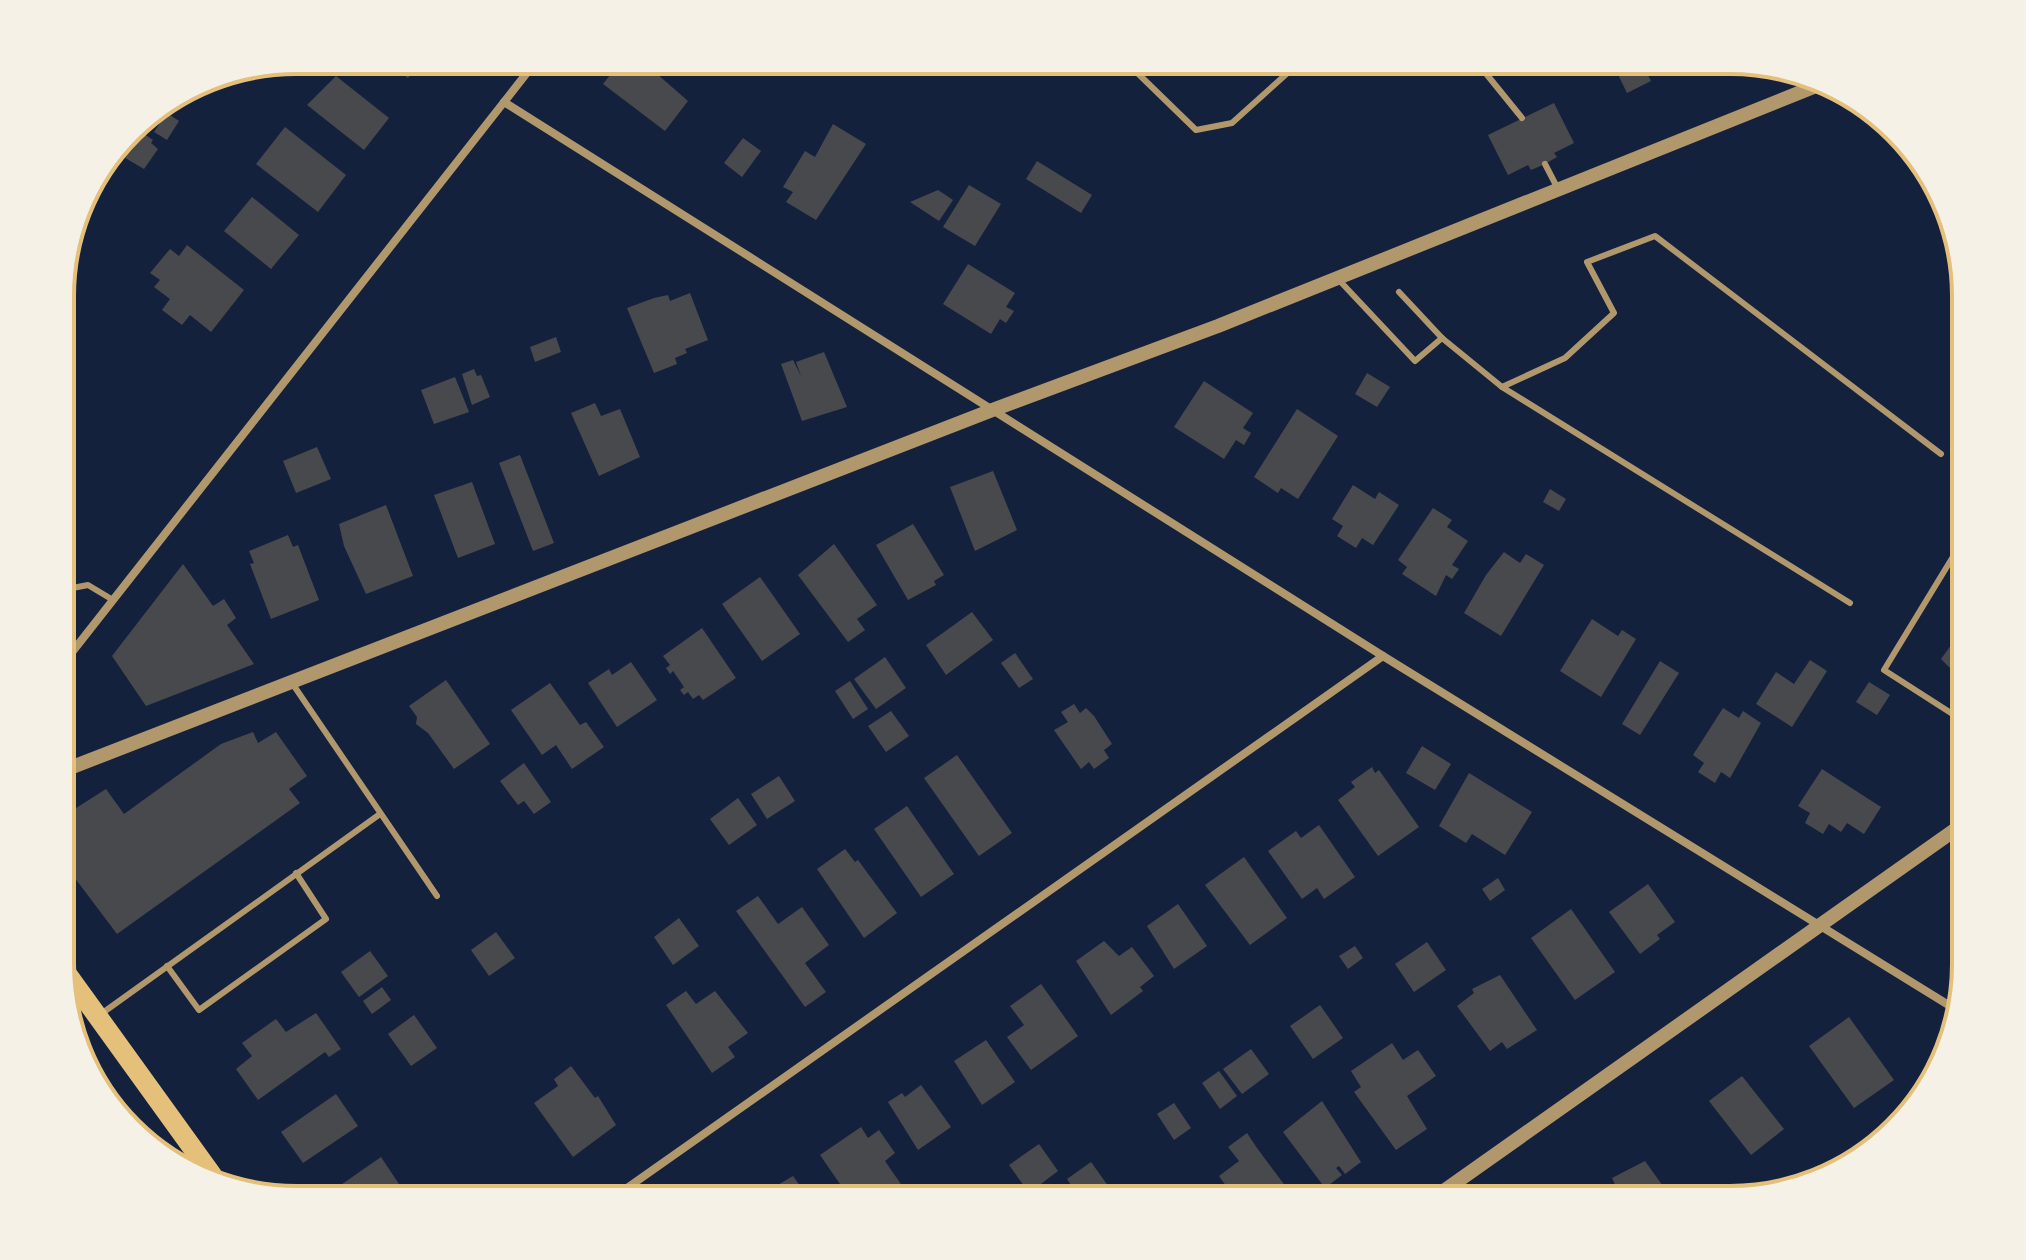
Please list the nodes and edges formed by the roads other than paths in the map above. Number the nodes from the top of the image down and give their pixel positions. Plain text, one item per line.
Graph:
1 (526, 74) edge
2 (1138, 74) edge
3 (1286, 74) edge
4 (1486, 74) edge
5 (1809, 89) edge
6 (504, 102) junction
7 (1522, 118) dead end
8 (1545, 164) dead end
9 (1559, 190) junction
10 (1338, 279) junction
11 (1399, 292) dead end
12 (1442, 338) junction
13 (1502, 387) junction
14 (995, 409) junction
15 (1941, 454) dead end
16 (1952, 558) edge
17 (74, 588) edge
18 (113, 600) junction
19 (1850, 603) dead end
20 (74, 650) edge
21 (1383, 656) junction
22 (292, 683) junction
23 (1952, 714) edge
24 (74, 764) edge
25 (380, 814) junction
26 (1952, 832) edge
27 (296, 873) junction
28 (437, 896) dead end
29 (1821, 925) junction
30 (167, 966) junction
31 (75, 985) edge
32 (1948, 1004) edge
33 (99, 1017) junction
34 (206, 1166) edge
35 (630, 1186) edge
36 (1451, 1186) edge

1 - 6 street
2 - 3 lane
4 - 7 lane
5 - 9 street
6 - 14 street
6 - 18 street
8 - 9 lane
9 - 10 street
10 - 12 lane
10 - 14 street
11 - 12 lane
12 - 13 lane
13 - 15 lane
13 - 19 lane
14 - 21 street
14 - 22 street
16 - 23 lane
17 - 18 lane
18 - 20 street
21 - 29 street
21 - 35 street
22 - 24 street
22 - 25 lane
25 - 27 lane
25 - 28 lane
26 - 29 street
27 - 30 lane
27 - 30 lane
29 - 32 street
29 - 36 street
30 - 33 lane
31 - 33 main road
33 - 34 main road

